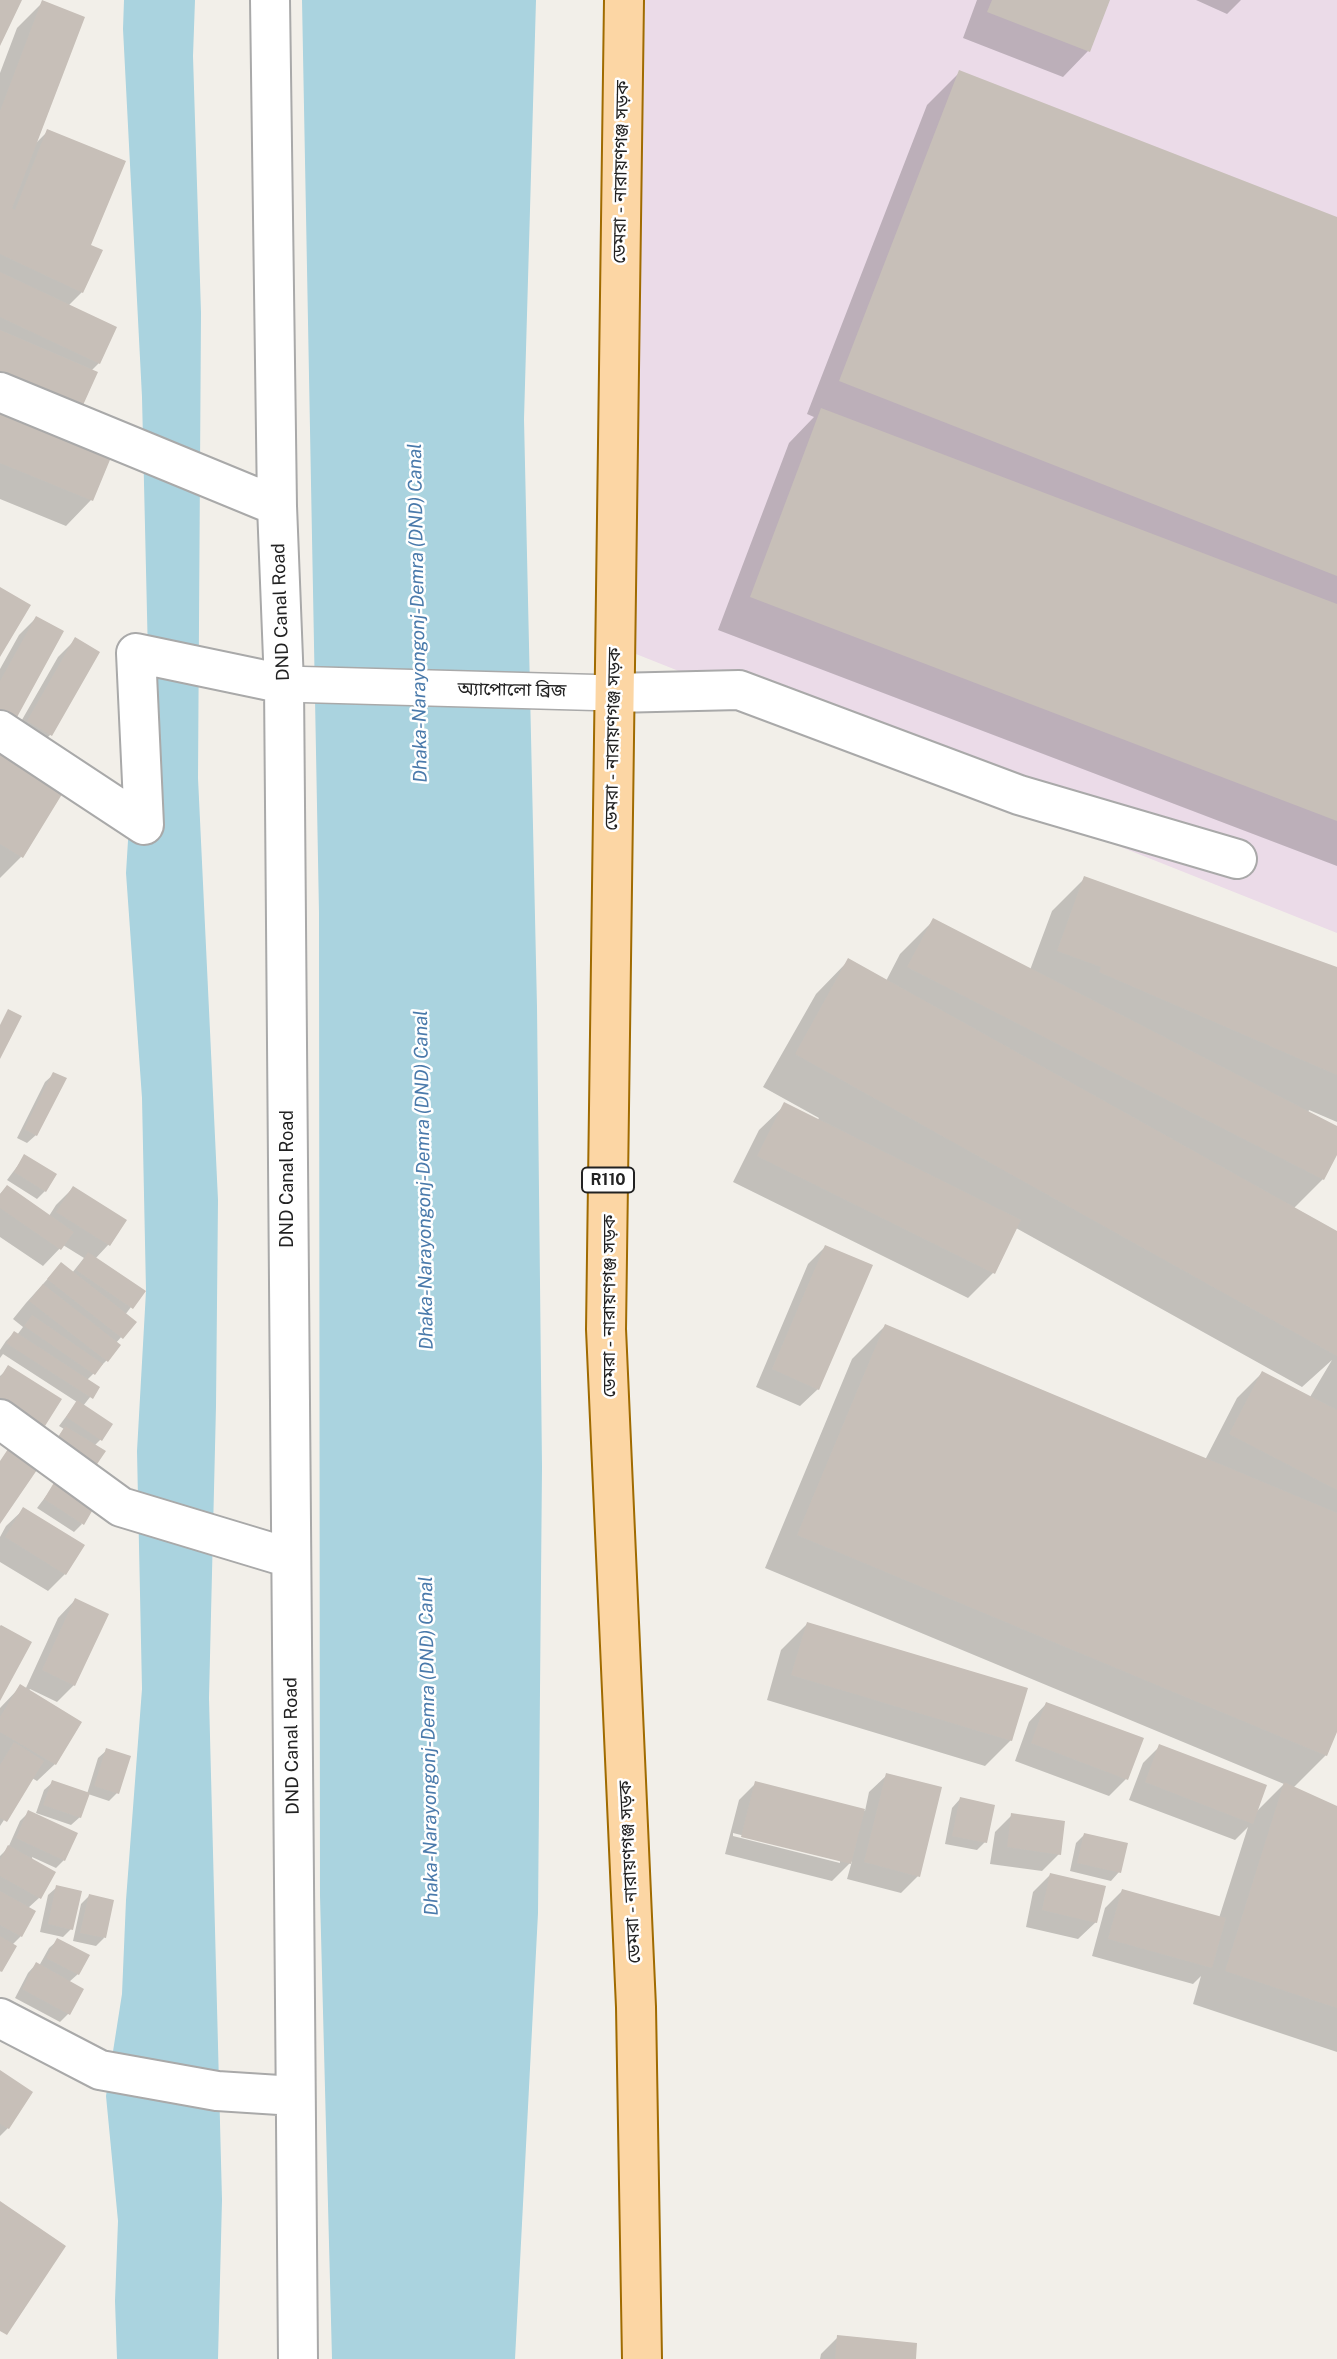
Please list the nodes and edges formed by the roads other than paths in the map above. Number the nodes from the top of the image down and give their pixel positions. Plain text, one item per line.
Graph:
1 (270, 0) edge
2 (624, 0) edge
3 (0, 392) edge
4 (277, 506) junction
5 (284, 684) junction
6 (614, 693) junction
7 (0, 730) edge
8 (1237, 859) dead end
9 (0, 1419) edge
10 (290, 1558) junction
11 (0, 2018) edge
12 (295, 2096) junction
13 (298, 2359) edge
14 (642, 2359) edge

1 - 4 street, DND Canal Road
2 - 6 main road, ডেমরা - নারায়ণগঞ্জ সড়ক / R110
3 - 4 street
4 - 5 street, DND Canal Road
5 - 6 street, অ্যাপোলো ব্রিজ
5 - 7 street
5 - 10 street, DND Canal Road
6 - 8 street
6 - 14 main road, ডেমরা - নারায়ণগঞ্জ সড়ক / R110
9 - 10 street
10 - 12 street, DND Canal Road
11 - 12 street
12 - 13 street, DND Canal Road

